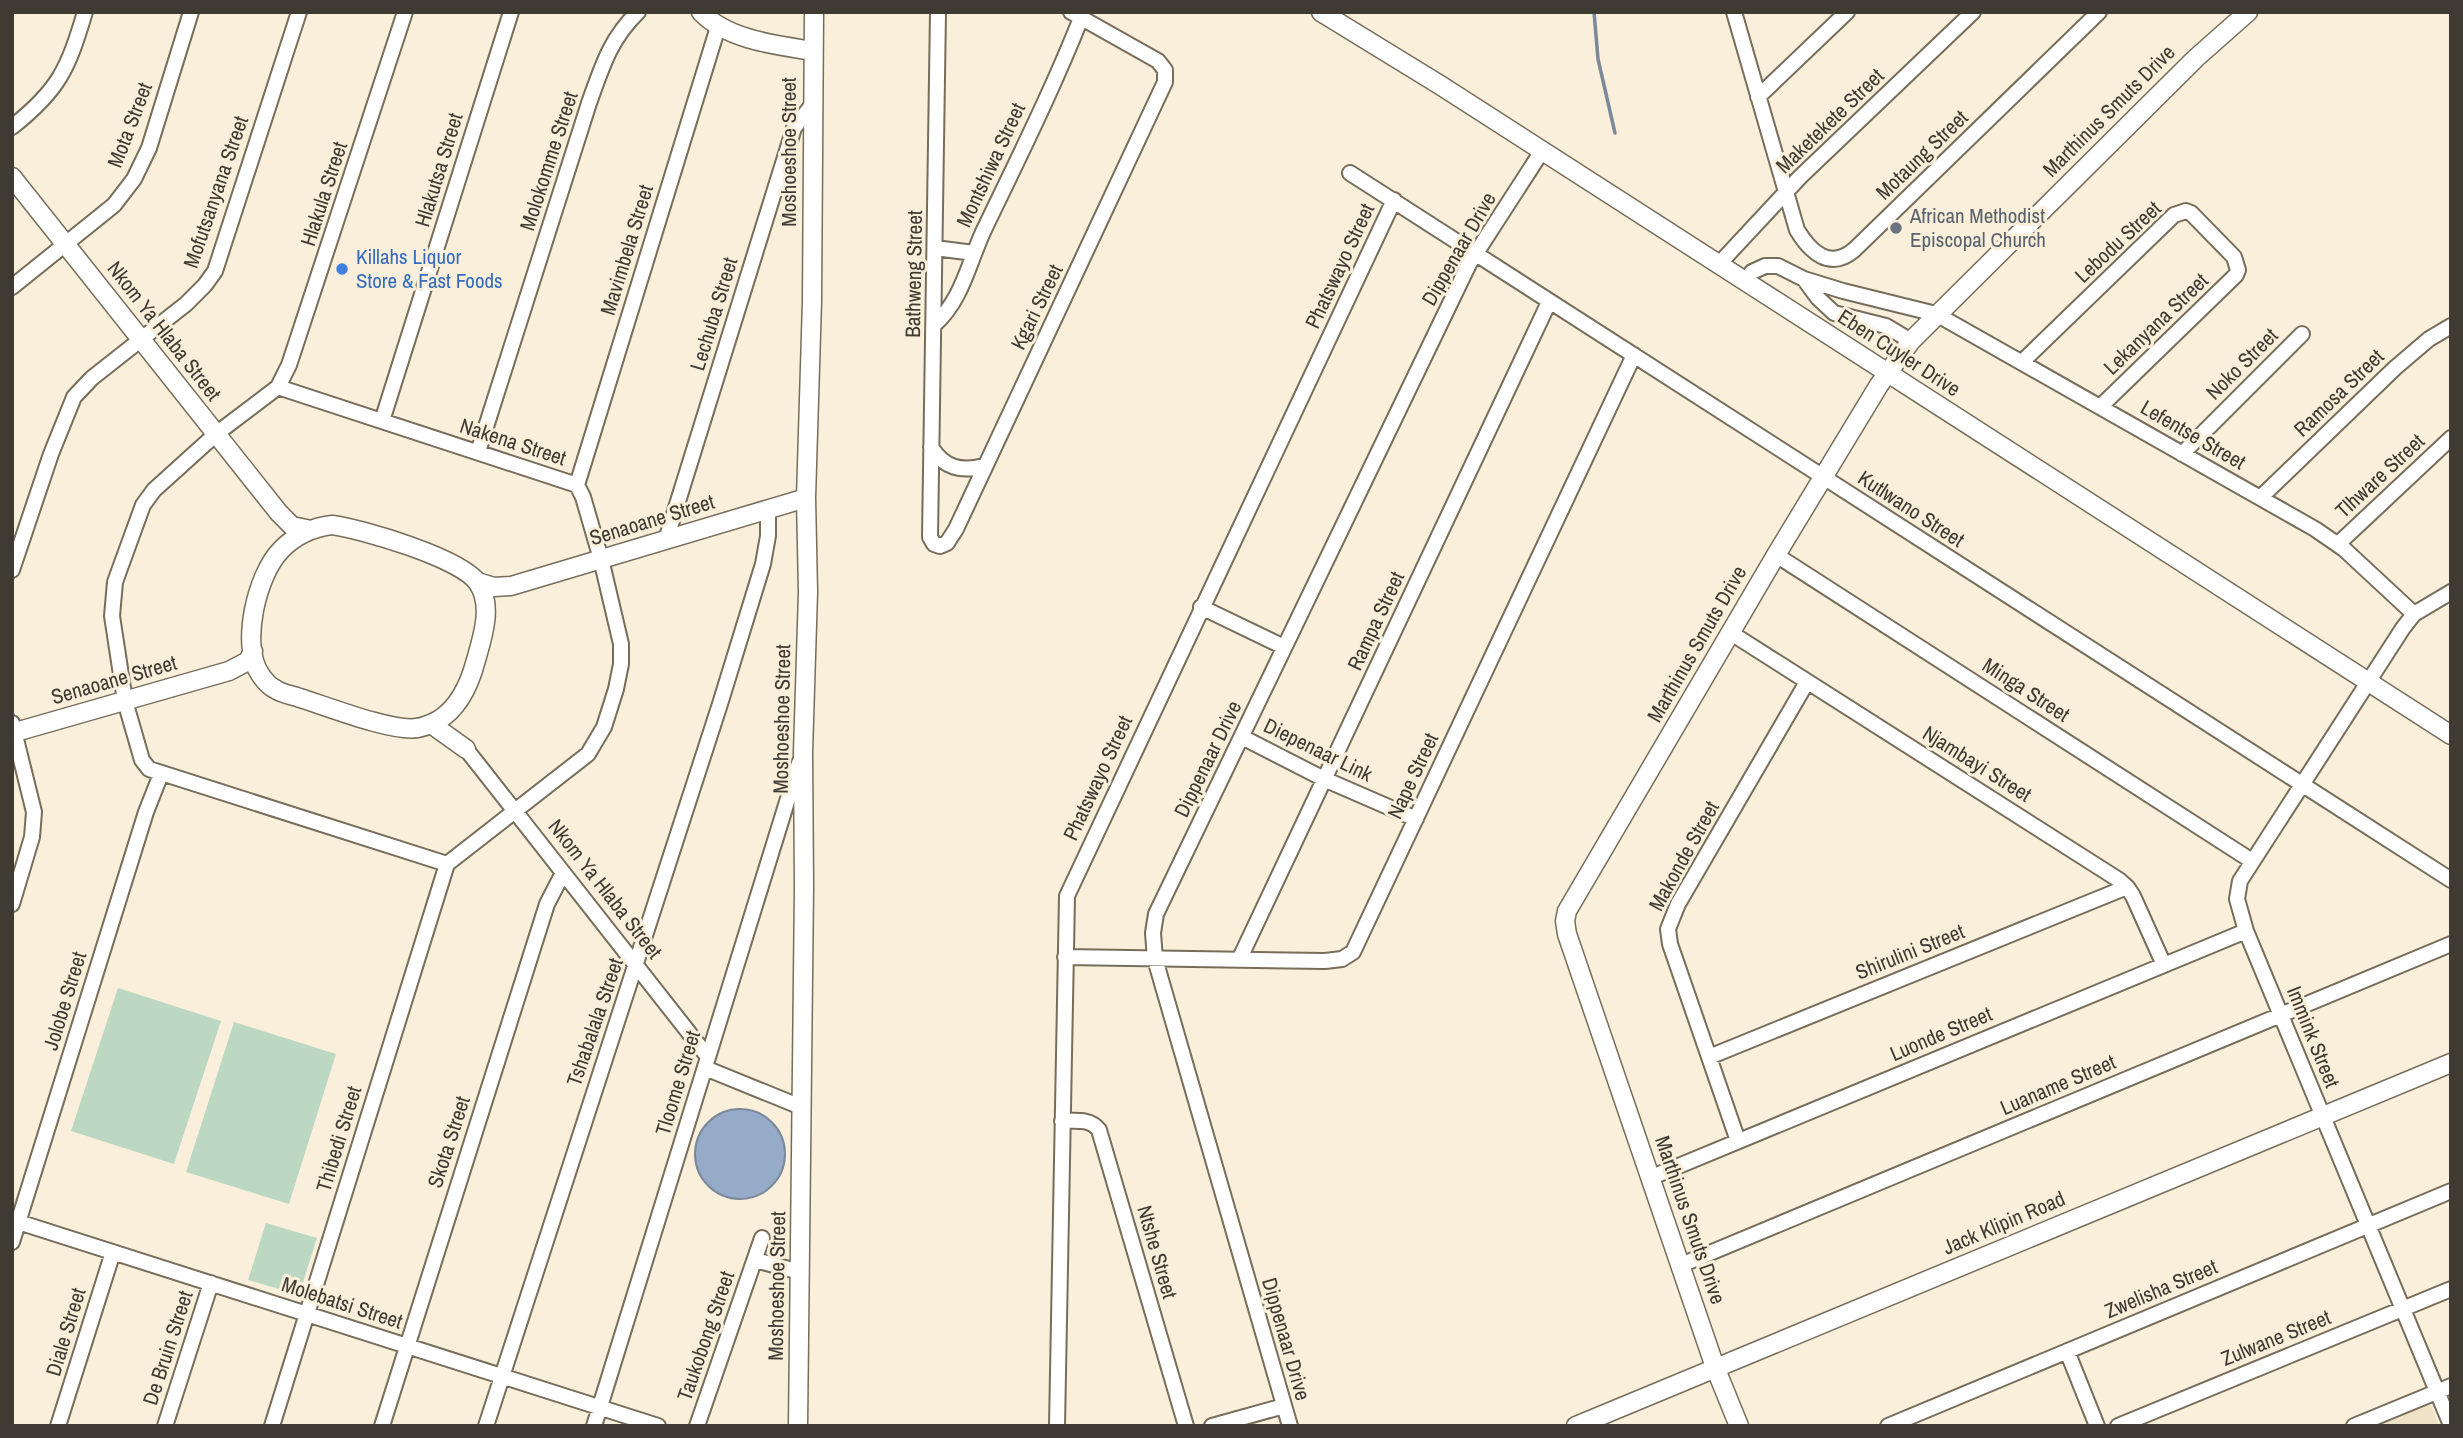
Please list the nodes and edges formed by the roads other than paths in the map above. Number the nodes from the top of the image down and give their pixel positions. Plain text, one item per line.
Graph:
1 (85, 12) edge
2 (191, 12) edge
3 (299, 12) edge
4 (405, 12) edge
5 (511, 12) edge
6 (638, 12) edge
7 (701, 12) edge
8 (814, 12) edge
9 (938, 12) edge
10 (1321, 12) edge
11 (1734, 12) edge
12 (1847, 12) edge
13 (1973, 12) edge
14 (1076, 15) edge
15 (2090, 15) edge
16 (2236, 16) edge
17 (718, 27) junction
18 (813, 51) junction
19 (1758, 97) junction
20 (812, 105) junction
21 (12, 127) edge
22 (1542, 151) junction
23 (1350, 173) dead end
24 (12, 177) edge
25 (1785, 193) junction
26 (1394, 200) junction
27 (65, 243) junction
28 (935, 248) junction
29 (974, 253) junction
30 (1476, 253) junction
31 (1719, 264) junction
32 (2238, 270) joint
33 (1804, 279) junction
34 (1745, 281) junction
35 (12, 287) edge
36 (1549, 302) junction
37 (1936, 314) junction
38 (934, 325) junction
39 (2451, 326) edge
40 (2302, 334) dead end
41 (142, 340) junction
42 (1912, 341) junction
43 (1634, 355) junction
44 (2022, 362) junction
45 (1888, 373) junction
46 (278, 387) junction
47 (2100, 407) junction
48 (382, 421) junction
49 (216, 434) junction
50 (2449, 445) edge
51 (931, 447) junction
52 (478, 452) junction
53 (2182, 454) junction
54 (984, 466) junction
55 (1824, 477) junction
56 (577, 485) junction
57 (806, 498) junction
58 (2260, 498) junction
59 (768, 510) junction
60 (279, 513) junction
61 (311, 530) junction
62 (930, 537) joint
63 (666, 540) junction
64 (2338, 544) junction
65 (279, 551) junction
66 (1776, 555) junction
67 (601, 559) junction
68 (12, 570) edge
69 (477, 582) junction
70 (511, 586) junction
71 (2451, 592) edge
72 (486, 607) junction
73 (1201, 607) junction
74 (2414, 614) junction
75 (1731, 633) junction
76 (1284, 648) junction
77 (253, 651) junction
78 (229, 671) junction
79 (261, 677) junction
80 (1807, 681) junction
81 (2368, 682) junction
82 (125, 701) junction
83 (452, 709) junction
84 (431, 724) junction
85 (13, 730) edge
86 (2451, 735) edge
87 (1242, 737) junction
88 (466, 750) junction
89 (803, 752) junction
90 (161, 774) junction
91 (1324, 779) junction
92 (2302, 785) junction
93 (516, 813) junction
94 (1416, 819) junction
95 (2252, 860) junction
96 (447, 864) junction
97 (563, 873) junction
98 (2451, 880) edge
99 (2127, 887) junction
100 (12, 904) edge
101 (2246, 931) junction
102 (2451, 944) edge
103 (1065, 957) junction
104 (1240, 958) junction
105 (1155, 959) junction
106 (2164, 965) junction
107 (636, 966) junction
108 (2282, 1015) junction
109 (1709, 1057) junction
110 (707, 1063) junction
111 (2451, 1063) edge
112 (801, 1107) junction
113 (2323, 1115) junction
114 (1062, 1121) junction
115 (1738, 1141) junction
116 (1652, 1177) junction
117 (2451, 1191) edge
118 (15, 1221) edge
119 (2368, 1225) junction
120 (762, 1238) dead end
121 (12, 1242) edge
122 (113, 1252) junction
123 (755, 1260) junction
124 (1681, 1265) junction
125 (800, 1272) junction
126 (211, 1283) junction
127 (2451, 1289) edge
128 (2403, 1309) junction
129 (307, 1314) junction
130 (407, 1345) junction
131 (2067, 1351) junction
132 (1715, 1367) junction
133 (502, 1376) junction
134 (2444, 1389) edge
135 (1284, 1406) junction
136 (600, 1407) junction
137 (2451, 1425) edge
138 (58, 1426) edge
139 (166, 1426) edge
140 (272, 1426) edge
141 (382, 1426) edge
142 (486, 1426) edge
143 (594, 1426) edge
144 (658, 1426) edge
145 (697, 1426) edge
146 (798, 1426) edge
147 (1057, 1426) edge
148 (1186, 1426) edge
149 (1212, 1426) edge
150 (1290, 1426) edge
151 (1576, 1426) edge
152 (1739, 1426) edge
153 (1888, 1426) edge
154 (2097, 1426) edge
155 (2118, 1426) edge
156 (2354, 1426) edge

1 - 21 street
2 - 27 street, Mota Street
3 - 41 street, Mofutsanyana Street
4 - 46 street, Hlakula Street
5 - 48 street, Hlakutsa Street
6 - 52 street, Molokomme Street
7 - 17 street
8 - 18 street, Moshoeshoe Street
9 - 28 street, Bathweng Street
10 - 22 street, Eben Cuyler Drive
11 - 19 street
12 - 19 street
13 - 25 street, Maketekete Street
14 - 29 street, Montshiwa Street
14 - 54 street, Kgari Street
15 - 25 street, Motaung Street
16 - 37 street, Marthinus Smuts Drive
17 - 18 street
17 - 56 street, Mavimbela Street
18 - 20 street, Moshoeshoe Street
19 - 25 street
20 - 57 street, Moshoeshoe Street
20 - 63 street, Lechuba Street
22 - 30 street, Dippenaar Drive
22 - 31 street, Eben Cuyler Drive
23 - 26 street, Kutlwano Street
24 - 27 street, Nkom Ya Hlaba Street
25 - 31 street, Maketekete Street
26 - 30 street, Kutlwano Street
26 - 73 street, Phatswayo Street
27 - 35 street, Mota Street
27 - 41 street, Nkom Ya Hlaba Street
28 - 29 street
28 - 38 street, Bathweng Street
29 - 38 street, Montshiwa Street
30 - 36 street, Kutlwano Street
30 - 76 street, Dippenaar Drive
31 - 34 street, Eben Cuyler Drive
32 - 44 street, Lebodu Street
32 - 47 street, Lekanyana Street
33 - 34 street, Lefentse Street
33 - 37 street, Lefentse Street
33 - 42 street
34 - 45 street, Eben Cuyler Drive
36 - 43 street, Kutlwano Street
36 - 91 street, Rampa Street
37 - 42 street, Marthinus Smuts Drive
37 - 44 street, Lefentse Street
38 - 51 street, Bathweng Street
39 - 58 street, Ramosa Street
40 - 53 street, Noko Street
41 - 49 street, Nkom Ya Hlaba Street
41 - 68 street, Mofutsanyana Street
42 - 45 street, Marthinus Smuts Drive
43 - 55 street, Kutlwano Street
43 - 94 street, Nape Street
44 - 47 street, Lefentse Street
45 - 55 street, Marthinus Smuts Drive
45 - 81 street, Eben Cuyler Drive
46 - 48 street, Nakena Street
46 - 49 street
47 - 53 street, Lefentse Street
48 - 52 street, Nakena Street
49 - 60 street, Nkom Ya Hlaba Street
49 - 82 street
50 - 64 street, Tlhware Street
51 - 54 street
51 - 62 street, Bathweng Street
52 - 56 street, Nakena Street
53 - 58 street, Lefentse Street
54 - 62 street, Kgari Street
55 - 66 street, Marthinus Smuts Drive
55 - 92 street, Kutlwano Street
56 - 67 street, Nakena Street
57 - 59 street, Senaoane Street
57 - 89 street, Moshoeshoe Street
58 - 64 street, Lefentse Street
59 - 63 street, Senaoane Street
59 - 107 street, Tshabalala Street
60 - 61 street, Nkom Ya Hlaba Street
60 - 65 street
61 - 65 street
61 - 69 street
63 - 67 street, Senaoane Street
64 - 74 street, Lefentse Street
65 - 77 street
66 - 75 street, Marthinus Smuts Drive
66 - 95 street, Minga Street
67 - 70 street, Senaoane Street
67 - 93 street, Nakena Street
69 - 70 street, Senaoane Street
69 - 72 street
70 - 72 street, Senaoane Street
71 - 74 street
72 - 83 street
73 - 76 street
73 - 103 street, Phatswayo Street
74 - 81 street, Immink Street
75 - 80 street, Njambayi Street
75 - 116 street, Marthinus Smuts Drive
76 - 87 street, Dippenaar Drive
77 - 78 street, Senaoane Street
77 - 79 street
78 - 79 street, Senaoane Street
78 - 82 street, Senaoane Street
79 - 84 street
80 - 99 street, Njambayi Street
80 - 109 street, Makonde Street
81 - 86 street, Eben Cuyler Drive
81 - 92 street, Immink Street
82 - 85 street, Senaoane Street
82 - 90 street
83 - 84 street
83 - 88 street, Nkom Ya Hlaba Street
84 - 88 street, Nkom Ya Hlaba Street
85 - 100 street
87 - 91 street, Diepenaar Link
87 - 105 street, Dippenaar Drive
88 - 93 street, Nkom Ya Hlaba Street
89 - 110 street, Tloome Street
89 - 112 street, Moshoeshoe Street
90 - 96 street
90 - 118 street, Jolobe Street
91 - 94 street, Diepenaar Link
91 - 104 street, Rampa Street
92 - 95 street, Immink Street
92 - 98 street, Kutlwano Street
93 - 96 street, Nakena Street
93 - 97 street, Nkom Ya Hlaba Street
94 - 104 street, Nape Street
95 - 101 street, Immink Street
96 - 129 street, Thibedi Street
97 - 107 street, Nkom Ya Hlaba Street
97 - 130 street, Skota Street
99 - 106 street
99 - 109 street, Shirulini Street
101 - 106 street, Luonde Street
101 - 108 street, Immink Street
102 - 108 street, Luaname Street
103 - 105 street, Nape Street
103 - 114 street, Phatswayo Street
104 - 105 street, Nape Street
105 - 135 street, Dippenaar Drive
106 - 115 street, Luonde Street
107 - 110 street, Nkom Ya Hlaba Street
107 - 133 street, Tshabalala Street
108 - 113 street, Immink Street
108 - 124 street, Luaname Street
109 - 115 street, Makonde Street
110 - 112 street, Nkom Ya Hlaba Street
110 - 136 street, Tloome Street
111 - 113 street, Jack Klipin Road
112 - 125 street, Moshoeshoe Street
113 - 119 street, Immink Street
113 - 132 street, Jack Klipin Road
114 - 147 street, Phatswayo Street
114 - 148 street, Ntshe Street
115 - 116 street, Luonde Street
116 - 124 street, Marthinus Smuts Drive
117 - 119 street, Zwelisha Street
118 - 121 street, Jolobe Street
118 - 122 street, Molebatsi Street
119 - 128 street, Immink Street
119 - 131 street, Zwelisha Street
120 - 123 street, Taukobong Street
122 - 126 street, Molebatsi Street
122 - 138 street, Diale Street
123 - 125 street, Taukobong Street
123 - 145 street, Taukobong Street
124 - 132 street, Marthinus Smuts Drive
125 - 146 street, Moshoeshoe Street
126 - 129 street, Molebatsi Street
126 - 139 street, De Bruin Street
127 - 128 street, Zulwane Street
128 - 134 street, Immink Street
128 - 155 street, Zulwane Street
129 - 130 street, Molebatsi Street
129 - 140 street, Thibedi Street
130 - 133 street, Molebatsi Street
130 - 141 street, Skota Street
131 - 153 street, Zwelisha Street
131 - 154 street
132 - 151 street, Jack Klipin Road
132 - 152 street, Marthinus Smuts Drive
133 - 136 street, Molebatsi Street
133 - 142 street, Tshabalala Street
134 - 137 street, Immink Street
134 - 156 street
135 - 149 street
135 - 150 street, Dippenaar Drive
136 - 143 street, Tloome Street
136 - 144 street, Molebatsi Street

